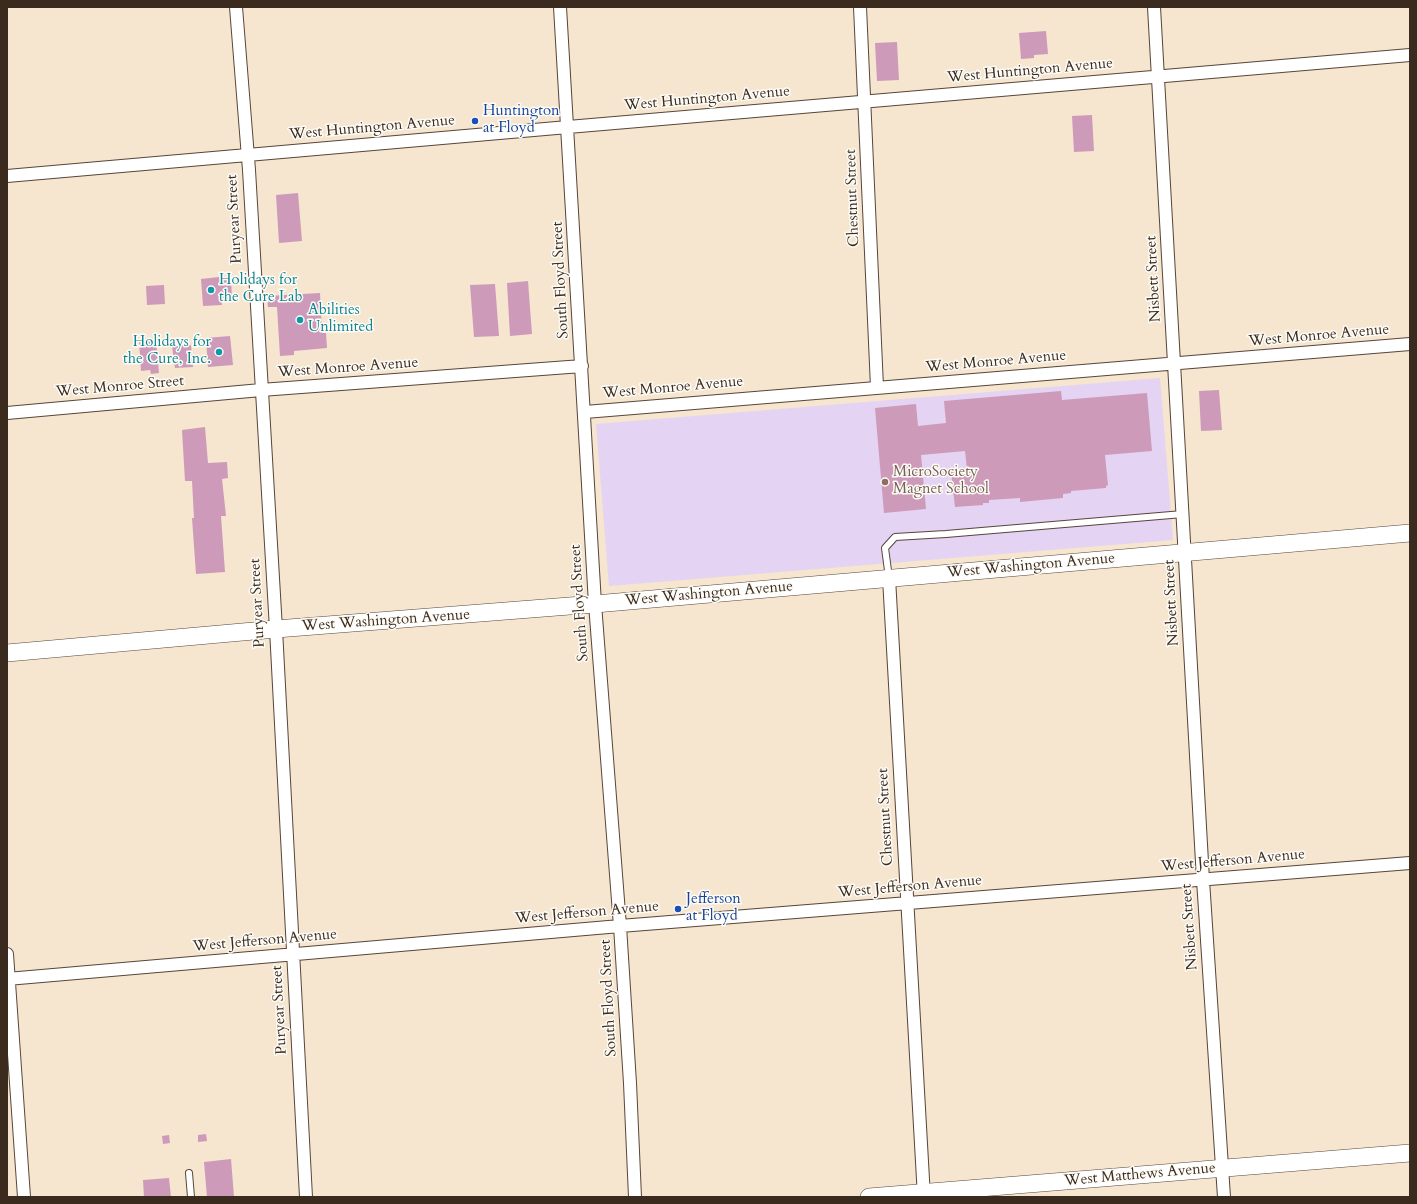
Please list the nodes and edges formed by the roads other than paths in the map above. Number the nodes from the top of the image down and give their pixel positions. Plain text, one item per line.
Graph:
1 (236, 7) edge
2 (560, 7) edge
3 (860, 7) edge
4 (1154, 7) edge
5 (1410, 55) edge
6 (1159, 76) junction
7 (865, 102) junction
8 (568, 127) junction
9 (248, 156) junction
10 (7, 176) edge
11 (1410, 344) edge
12 (1174, 364) junction
13 (582, 366) junction
14 (877, 387) junction
15 (261, 390) junction
16 (585, 412) junction
17 (7, 413) edge
18 (1183, 514) junction
19 (1410, 533) edge
20 (1185, 552) junction
21 (889, 578) junction
22 (595, 604) junction
23 (276, 629) junction
24 (7, 653) edge
25 (1410, 863) edge
26 (1203, 880) junction
27 (907, 904) junction
28 (620, 926) junction
29 (7, 954) edge
30 (294, 954) junction
31 (8, 979) edge
32 (1410, 1153) edge
33 (1222, 1168) junction
34 (189, 1173) dead end
35 (923, 1195) edge
36 (24, 1197) edge
37 (191, 1197) edge
38 (306, 1197) edge
39 (634, 1197) edge
40 (869, 1197) edge
41 (1224, 1197) edge

1 - 9 street, Puryear Street
2 - 8 street, South Floyd Street
3 - 7 street, Chestnut Street
4 - 6 street, Nisbett Street
5 - 6 street, West Huntington Avenue
6 - 7 street, West Huntington Avenue
6 - 12 street, Nisbett Street
7 - 8 street, West Huntington Avenue
7 - 14 street, Chestnut Street
8 - 9 street, West Huntington Avenue
8 - 13 street, South Floyd Street
9 - 10 street, West Huntington Avenue
9 - 15 street, Puryear Street
11 - 12 street, West Monroe Avenue
12 - 14 street, West Monroe Avenue
12 - 18 street, Nisbett Street
13 - 15 street, West Monroe Avenue
13 - 16 street, South Floyd Street
14 - 16 street, West Monroe Avenue
15 - 17 street, West Monroe Street
15 - 23 street, Puryear Street
16 - 22 street, South Floyd Street
18 - 20 street, Nisbett Street
18 - 21 lane
19 - 20 street, West Washington Avenue
20 - 21 street, West Washington Avenue
20 - 26 street, Nisbett Street
21 - 22 street, West Washington Avenue
21 - 27 street, Chestnut Street
22 - 23 street, West Washington Avenue
22 - 28 street, South Floyd Street
23 - 24 street, West Washington Avenue
23 - 30 street, Puryear Street
25 - 26 street, West Jefferson Avenue
26 - 27 street, West Jefferson Avenue
26 - 33 street, Nisbett Street
27 - 28 street, West Jefferson Avenue
27 - 35 street, Chestnut Street
28 - 30 street, West Jefferson Avenue
28 - 39 street, South Floyd Street
29 - 31 street
30 - 31 street, West Jefferson Avenue
30 - 38 street, Puryear Street
31 - 36 street
32 - 33 street, West Matthews Avenue
33 - 35 street, West Matthews Avenue
33 - 41 street, Nisbett Street
34 - 37 lane
35 - 40 street, West Matthews Avenue

